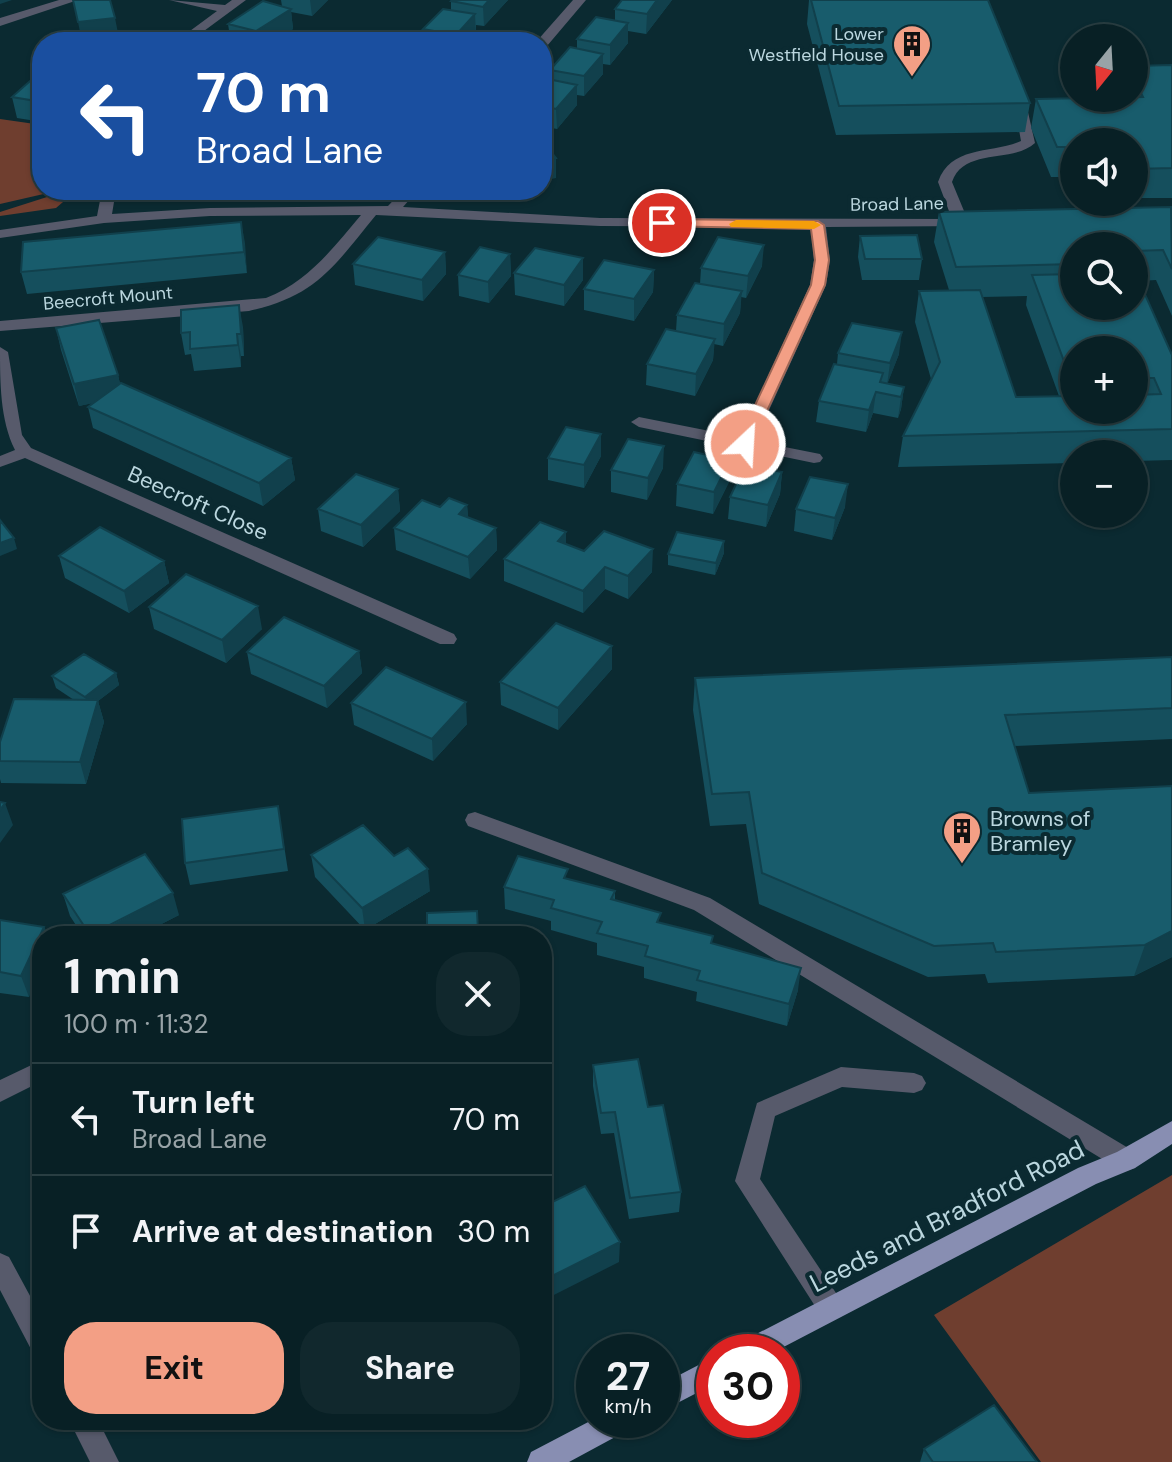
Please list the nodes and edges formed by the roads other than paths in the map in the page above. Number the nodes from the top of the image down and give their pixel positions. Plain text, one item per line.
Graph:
1 (72, 0) edge
2 (175, 0) edge
3 (240, 0) edge
4 (580, 0) edge
5 (228, 9) junction
6 (0, 22) edge
7 (195, 32) edge
8 (552, 32) edge
9 (1015, 91) edge
10 (107, 200) edge
11 (402, 200) edge
12 (372, 210) junction
13 (392, 211) junction
14 (104, 219) junction
15 (818, 225) junction
16 (0, 234) edge
17 (0, 326) edge
18 (0, 352) edge
19 (639, 422) dead end
20 (745, 444) junction
21 (25, 452) junction
22 (814, 458) dead end
23 (0, 462) edge
24 (447, 639) dead end
25 (475, 820) dead end
26 (32, 1075) edge
27 (914, 1083) dead end
28 (0, 1092) edge
29 (1172, 1131) edge
30 (1126, 1160) junction
31 (0, 1265) edge
32 (831, 1308) junction
33 (32, 1325) edge
34 (782, 1334) edge
35 (88, 1430) edge
36 (586, 1438) edge
37 (105, 1462) edge
38 (541, 1462) edge

1 - 6 street
2 - 5 street
3 - 5 street
4 - 8 street
5 - 7 street
9 - 15 street, Broad Lane
10 - 14 street
11 - 13 street
12 - 13 street, Broad Lane
12 - 14 street, Broad Lane
12 - 17 street, Beecroft Mount
13 - 15 street, Broad Lane
14 - 16 street, Broad Lane
15 - 20 street
18 - 21 street
19 - 20 street
20 - 22 street
21 - 23 street
21 - 24 street, Beecroft Close
25 - 30 street
26 - 28 street
27 - 32 street
29 - 30 main road, Leeds and Bradford Road
30 - 32 main road, Leeds and Bradford Road
31 - 33 street
32 - 34 main road, Leeds and Bradford Road
35 - 37 street
36 - 38 main road

